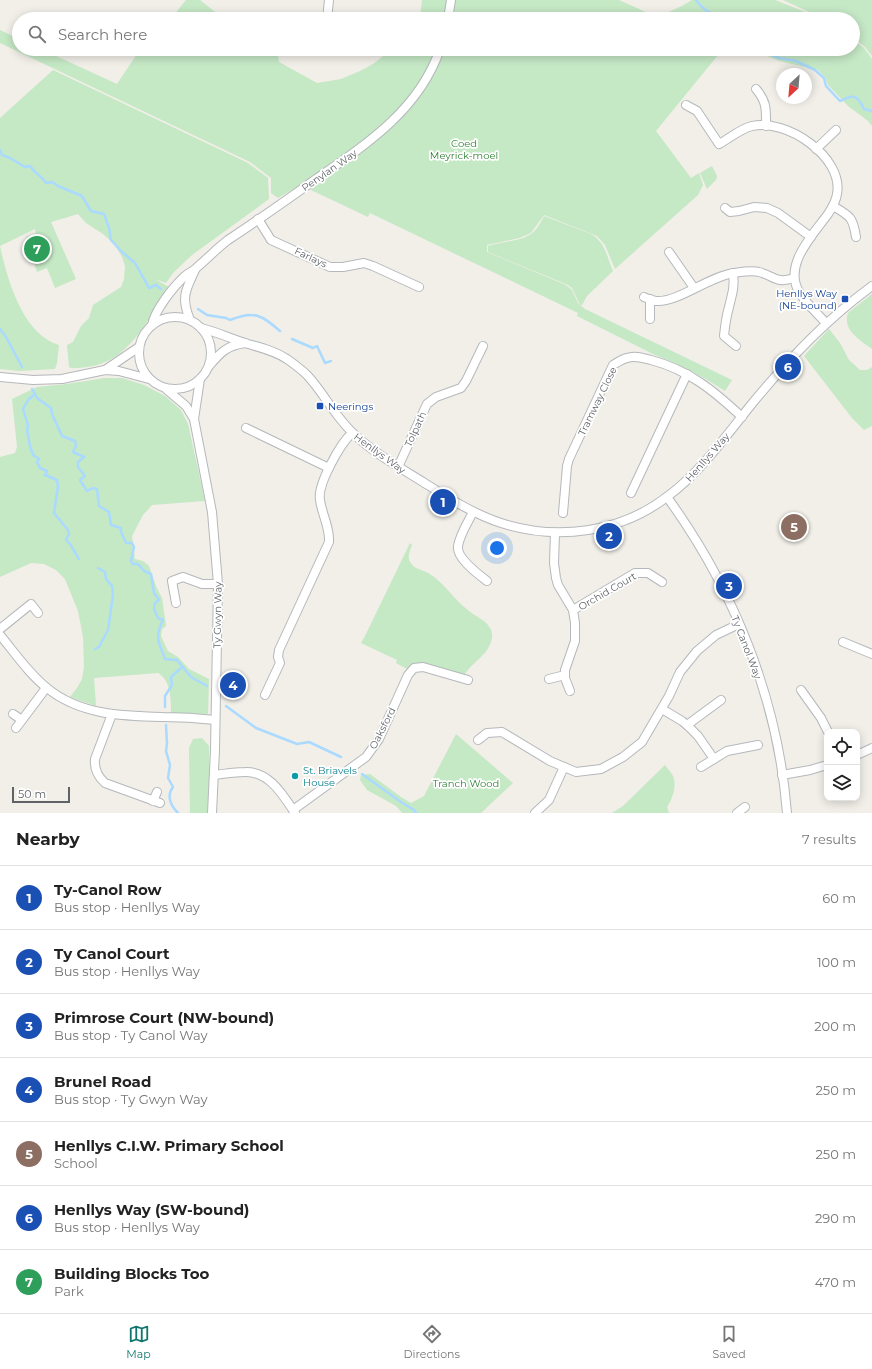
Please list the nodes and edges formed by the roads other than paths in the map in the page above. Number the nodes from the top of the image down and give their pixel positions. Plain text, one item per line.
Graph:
1 (329, 0) edge
2 (451, 0) edge
3 (328, 12) edge
4 (449, 12) edge
5 (437, 56) edge
6 (756, 89) dead end
7 (686, 105) dead end
8 (766, 126) junction
9 (836, 130) dead end
10 (816, 149) junction
11 (833, 206) junction
12 (725, 208) dead end
13 (258, 219) junction
14 (811, 237) junction
15 (856, 237) dead end
16 (669, 252) dead end
17 (195, 269) junction
18 (733, 273) junction
19 (794, 278) junction
20 (872, 286) edge
21 (419, 287) dead end
22 (694, 288) junction
23 (650, 319) dead end
24 (190, 320) junction
25 (826, 323) junction
26 (152, 325) junction
27 (201, 328) junction
28 (246, 343) junction
29 (483, 346) dead end
30 (736, 346) dead end
31 (139, 347) junction
32 (209, 366) junction
33 (104, 370) junction
34 (687, 374) junction
35 (0, 377) edge
36 (150, 379) junction
37 (200, 379) junction
38 (164, 388) junction
39 (742, 417) junction
40 (194, 419) junction
41 (246, 428) dead end
42 (352, 433) junction
43 (398, 467) junction
44 (330, 468) junction
45 (631, 493) dead end
46 (667, 497) junction
47 (474, 512) junction
48 (563, 513) dead end
49 (555, 532) junction
50 (487, 581) dead end
51 (662, 582) dead end
52 (218, 584) junction
53 (176, 604) dead end
54 (573, 610) junction
55 (38, 613) dead end
56 (739, 624) junction
57 (0, 630) edge
58 (0, 635) edge
59 (843, 642) dead end
60 (872, 654) edge
61 (565, 675) junction
62 (549, 678) dead end
63 (468, 680) dead end
64 (46, 688) junction
65 (801, 690) dead end
66 (570, 691) dead end
67 (265, 694) dead end
68 (721, 700) dead end
69 (662, 709) junction
70 (13, 714) dead end
71 (112, 714) junction
72 (22, 720) junction
73 (215, 720) junction
74 (687, 726) junction
75 (16, 728) dead end
76 (826, 729) edge
77 (478, 740) dead end
78 (758, 745) dead end
79 (872, 748) edge
80 (860, 754) edge
81 (714, 759) junction
82 (701, 766) dead end
83 (824, 766) edge
84 (564, 767) junction
85 (214, 775) junction
86 (782, 775) junction
87 (157, 792) dead end
88 (745, 807) dead end
89 (294, 811) edge
90 (212, 813) edge
91 (535, 813) edge
92 (737, 813) edge
93 (787, 813) edge

1 - 3 street
2 - 4 street
5 - 13 street, Penylan Way
6 - 8 street
7 - 8 street
8 - 10 street
9 - 10 street
10 - 11 street
11 - 14 street
11 - 15 street
12 - 14 street
13 - 17 street, Penylan Way
13 - 21 street, Farlays
14 - 19 street
16 - 22 street
17 - 24 street, Penylan Way
17 - 26 street, Penylan Way
18 - 19 street
18 - 22 street
18 - 30 street
19 - 25 street
20 - 25 street, Henllys Way
22 - 23 street
24 - 26 street
24 - 27 street
25 - 39 street, Henllys Way
26 - 31 street
27 - 28 street, Henllys Way
27 - 32 street
28 - 32 street
28 - 42 street, Henllys Way
29 - 43 street, Tolpath
31 - 33 street
31 - 36 street
32 - 37 street
33 - 35 street
33 - 36 street
34 - 39 street, Tramway Close
34 - 45 street
34 - 48 street, Tramway Close
36 - 38 street
37 - 38 street
37 - 40 street, Ty Gwyn Way
38 - 40 street, Ty Gwyn Way
39 - 46 street, Henllys Way
40 - 52 street, Ty Gwyn Way
41 - 44 street
42 - 43 street, Henllys Way
42 - 44 street
43 - 47 street, Henllys Way
44 - 67 street
46 - 49 street, Henllys Way
46 - 56 street, Ty Canol Way
47 - 49 street, Henllys Way
47 - 50 street
49 - 54 street, Orchid Court
51 - 54 street, Orchid Court
52 - 53 street
52 - 73 street, Ty Gwyn Way
54 - 61 street, Orchid Court
55 - 57 street
56 - 69 street
56 - 86 street, Ty Canol Way
58 - 64 street
59 - 60 street
61 - 62 street
61 - 66 street
63 - 89 street, Oaksford
64 - 71 street
64 - 72 street
65 - 76 street
68 - 74 street
69 - 74 street
69 - 84 street
70 - 72 street
71 - 73 street
71 - 87 street
72 - 75 street
73 - 85 street, Ty Gwyn Way
74 - 81 street
77 - 84 street
78 - 81 street
79 - 80 street
81 - 82 street
83 - 86 street
84 - 91 street
85 - 89 street, Oaksford
85 - 90 street, Ty Gwyn Way
86 - 93 street, Ty Canol Way
88 - 92 street

